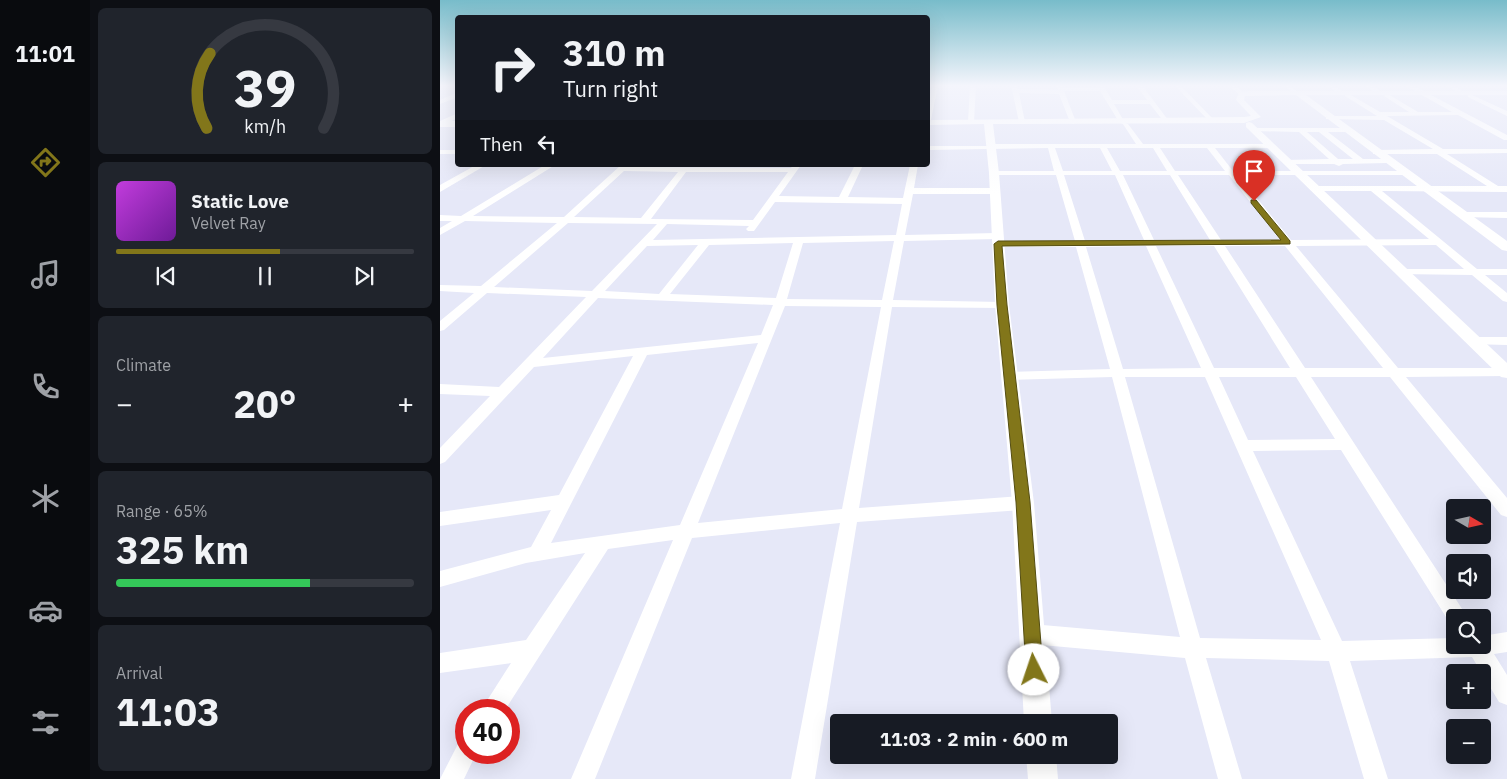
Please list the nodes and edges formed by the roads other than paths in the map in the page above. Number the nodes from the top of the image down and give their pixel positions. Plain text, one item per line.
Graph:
1 (1122, 121) edge
2 (1161, 121) edge
3 (1263, 121) edge
4 (1333, 121) edge
5 (1391, 121) edge
6 (1474, 121) edge
7 (1022, 122) joint
8 (1073, 122) joint
9 (930, 123) edge
10 (930, 123) edge
11 (982, 123) junction
12 (1124, 124) junction
13 (440, 125) edge
14 (455, 126) edge
15 (1251, 127) junction
16 (1301, 130) junction
17 (1321, 130) junction
18 (1345, 130) junction
19 (1507, 138) edge
20 (1052, 146) junction
21 (1102, 146) junction
22 (1148, 146) junction
23 (1209, 146) junction
24 (1271, 146) junction
25 (992, 147) junction
26 (930, 148) edge
27 (440, 152) edge
28 (455, 152) edge
29 (1376, 152) junction
30 (1441, 152) junction
31 (1507, 152) edge
32 (1387, 160) junction
33 (1336, 161) junction
34 (1360, 161) junction
35 (1287, 162) junction
36 (478, 167) edge
37 (548, 167) edge
38 (624, 167) edge
39 (796, 167) edge
40 (859, 167) edge
41 (914, 167) edge
42 (684, 169) junction
43 (1405, 173) junction
44 (1060, 174) junction
45 (1118, 174) junction
46 (1172, 174) junction
47 (1232, 174) junction
48 (1300, 174) junction
49 (1351, 174) junction
50 (1377, 174) junction
51 (994, 182) junction
52 (1314, 188) junction
53 (1370, 188) junction
54 (1495, 188) junction
55 (440, 189) edge
56 (1427, 189) junction
57 (1507, 189) edge
58 (908, 196) junction
59 (773, 199) junction
60 (842, 200) junction
61 (1463, 215) junction
62 (1507, 215) edge
63 (440, 218) edge
64 (462, 219) junction
65 (565, 221) junction
66 (643, 222) junction
67 (664, 222) junction
68 (756, 223) junction
69 (440, 232) edge
70 (900, 237) junction
71 (799, 240) junction
72 (997, 240) junction
73 (742, 242) junction
74 (1216, 242) junction
75 (1287, 242) junction
76 (1371, 242) junction
77 (1438, 242) junction
78 (646, 243) junction
79 (705, 243) junction
80 (1080, 243) junction
81 (1150, 243) junction
82 (1507, 247) edge
83 (1402, 272) junction
84 (1474, 272) junction
85 (1507, 272) edge
86 (440, 288) edge
87 (483, 290) junction
88 (597, 295) junction
89 (662, 297) junction
90 (1507, 299) edge
91 (780, 302) junction
92 (887, 304) junction
93 (1002, 305) junction
94 (440, 327) edge
95 (766, 338) junction
96 (1474, 341) junction
97 (1507, 341) edge
98 (642, 351) junction
99 (532, 363) junction
100 (1394, 372) junction
101 (1506, 372) edge
102 (1116, 373) junction
103 (1210, 373) junction
104 (1300, 373) junction
105 (1010, 376) junction
106 (440, 389) edge
107 (504, 392) junction
108 (1346, 444) junction
109 (1243, 446) junction
110 (440, 458) edge
111 (564, 501) junction
112 (1023, 502) junction
113 (1507, 510) edge
114 (850, 515) junction
115 (440, 519) edge
116 (686, 532) junction
117 (602, 543) junction
118 (537, 553) junction
119 (440, 578) edge
120 (1452, 609) edge
121 (1032, 634) junction
122 (1507, 642) edge
123 (1491, 644) edge
124 (1446, 647) edge
125 (1191, 648) junction
126 (530, 650) junction
127 (1336, 651) junction
128 (1481, 654) edge
129 (440, 663) edge
130 (1507, 694) edge
131 (499, 699) edge
132 (1037, 714) edge
133 (459, 764) edge
134 (1042, 764) edge
135 (451, 779) edge
136 (583, 779) edge
137 (803, 779) edge
138 (1043, 779) edge
139 (1230, 779) edge
140 (1376, 779) edge

1 - 12 street
2 - 12 street
3 - 15 street
4 - 18 street
5 - 30 street
6 - 19 street
7 - 8 street
7 - 11 street
8 - 12 street
9 - 11 street
10 - 11 street
11 - 12 street
11 - 25 street
12 - 15 street
12 - 22 street
13 - 14 street
15 - 16 street
15 - 24 street
16 - 17 street
16 - 33 street
17 - 18 street
17 - 34 street
18 - 29 street
20 - 21 street
20 - 25 street
20 - 44 street
21 - 22 street
21 - 45 street
22 - 23 street
22 - 46 street
23 - 24 street
23 - 47 street
24 - 35 street
25 - 26 street
25 - 51 street
27 - 28 street
29 - 30 street
29 - 32 street
30 - 31 street
30 - 54 street
32 - 34 street
32 - 43 street
33 - 34 street
33 - 35 street
33 - 49 street
34 - 50 street
35 - 48 street
36 - 55 street
37 - 64 street
38 - 42 street
38 - 65 street
39 - 42 street
39 - 59 street
40 - 60 street
41 - 58 street
42 - 66 street
43 - 50 street
43 - 56 street
44 - 45 street
44 - 51 street
44 - 80 street
45 - 46 street
45 - 81 street
46 - 47 street
46 - 74 street
47 - 48 street
47 - 75 street
48 - 49 street
48 - 52 street
49 - 50 street
49 - 53 street
51 - 58 street
51 - 72 street
52 - 53 street
52 - 76 street
53 - 56 street
53 - 77 street
54 - 56 street
54 - 57 street
56 - 61 street
58 - 60 street
58 - 70 street
59 - 60 street
59 - 68 street
61 - 62 street
61 - 82 street
63 - 64 street
64 - 65 street
64 - 69 street
65 - 66 street
65 - 87 street
66 - 67 street
67 - 68 street
67 - 78 street
68 - 73 street
70 - 71 street
70 - 72 street
70 - 92 street
71 - 73 street
71 - 91 street
72 - 80 street
72 - 93 street
73 - 79 street
74 - 75 street
74 - 81 street
74 - 104 street
75 - 76 street
75 - 100 street
76 - 77 street
76 - 83 street
77 - 84 street
78 - 79 street
78 - 88 street
79 - 89 street
80 - 81 street
80 - 102 street
81 - 103 street
83 - 84 street
83 - 96 street
84 - 85 street
84 - 90 street
86 - 87 street
87 - 88 street
87 - 94 street
88 - 89 street
88 - 99 street
89 - 91 street
91 - 92 street
91 - 95 street
92 - 93 street
92 - 114 street
93 - 105 street
95 - 98 street
95 - 116 street
96 - 97 street
96 - 101 street
98 - 99 street
98 - 111 street
99 - 107 street
100 - 101 street
100 - 104 street
100 - 113 street
102 - 103 street
102 - 105 street
102 - 125 street
103 - 104 street
103 - 109 street
104 - 108 street
105 - 112 street
106 - 107 street
107 - 110 street
108 - 109 street
108 - 120 street
109 - 127 street
111 - 115 street
111 - 118 street
112 - 114 street
112 - 121 street
114 - 116 street
114 - 137 street
116 - 117 street
116 - 136 street
117 - 118 street
117 - 126 street
118 - 119 street
121 - 125 street
121 - 132 street
122 - 123 street
124 - 127 street
125 - 127 street
125 - 139 street
126 - 129 street
126 - 131 street
127 - 140 street
128 - 130 street
133 - 135 street
134 - 138 street

